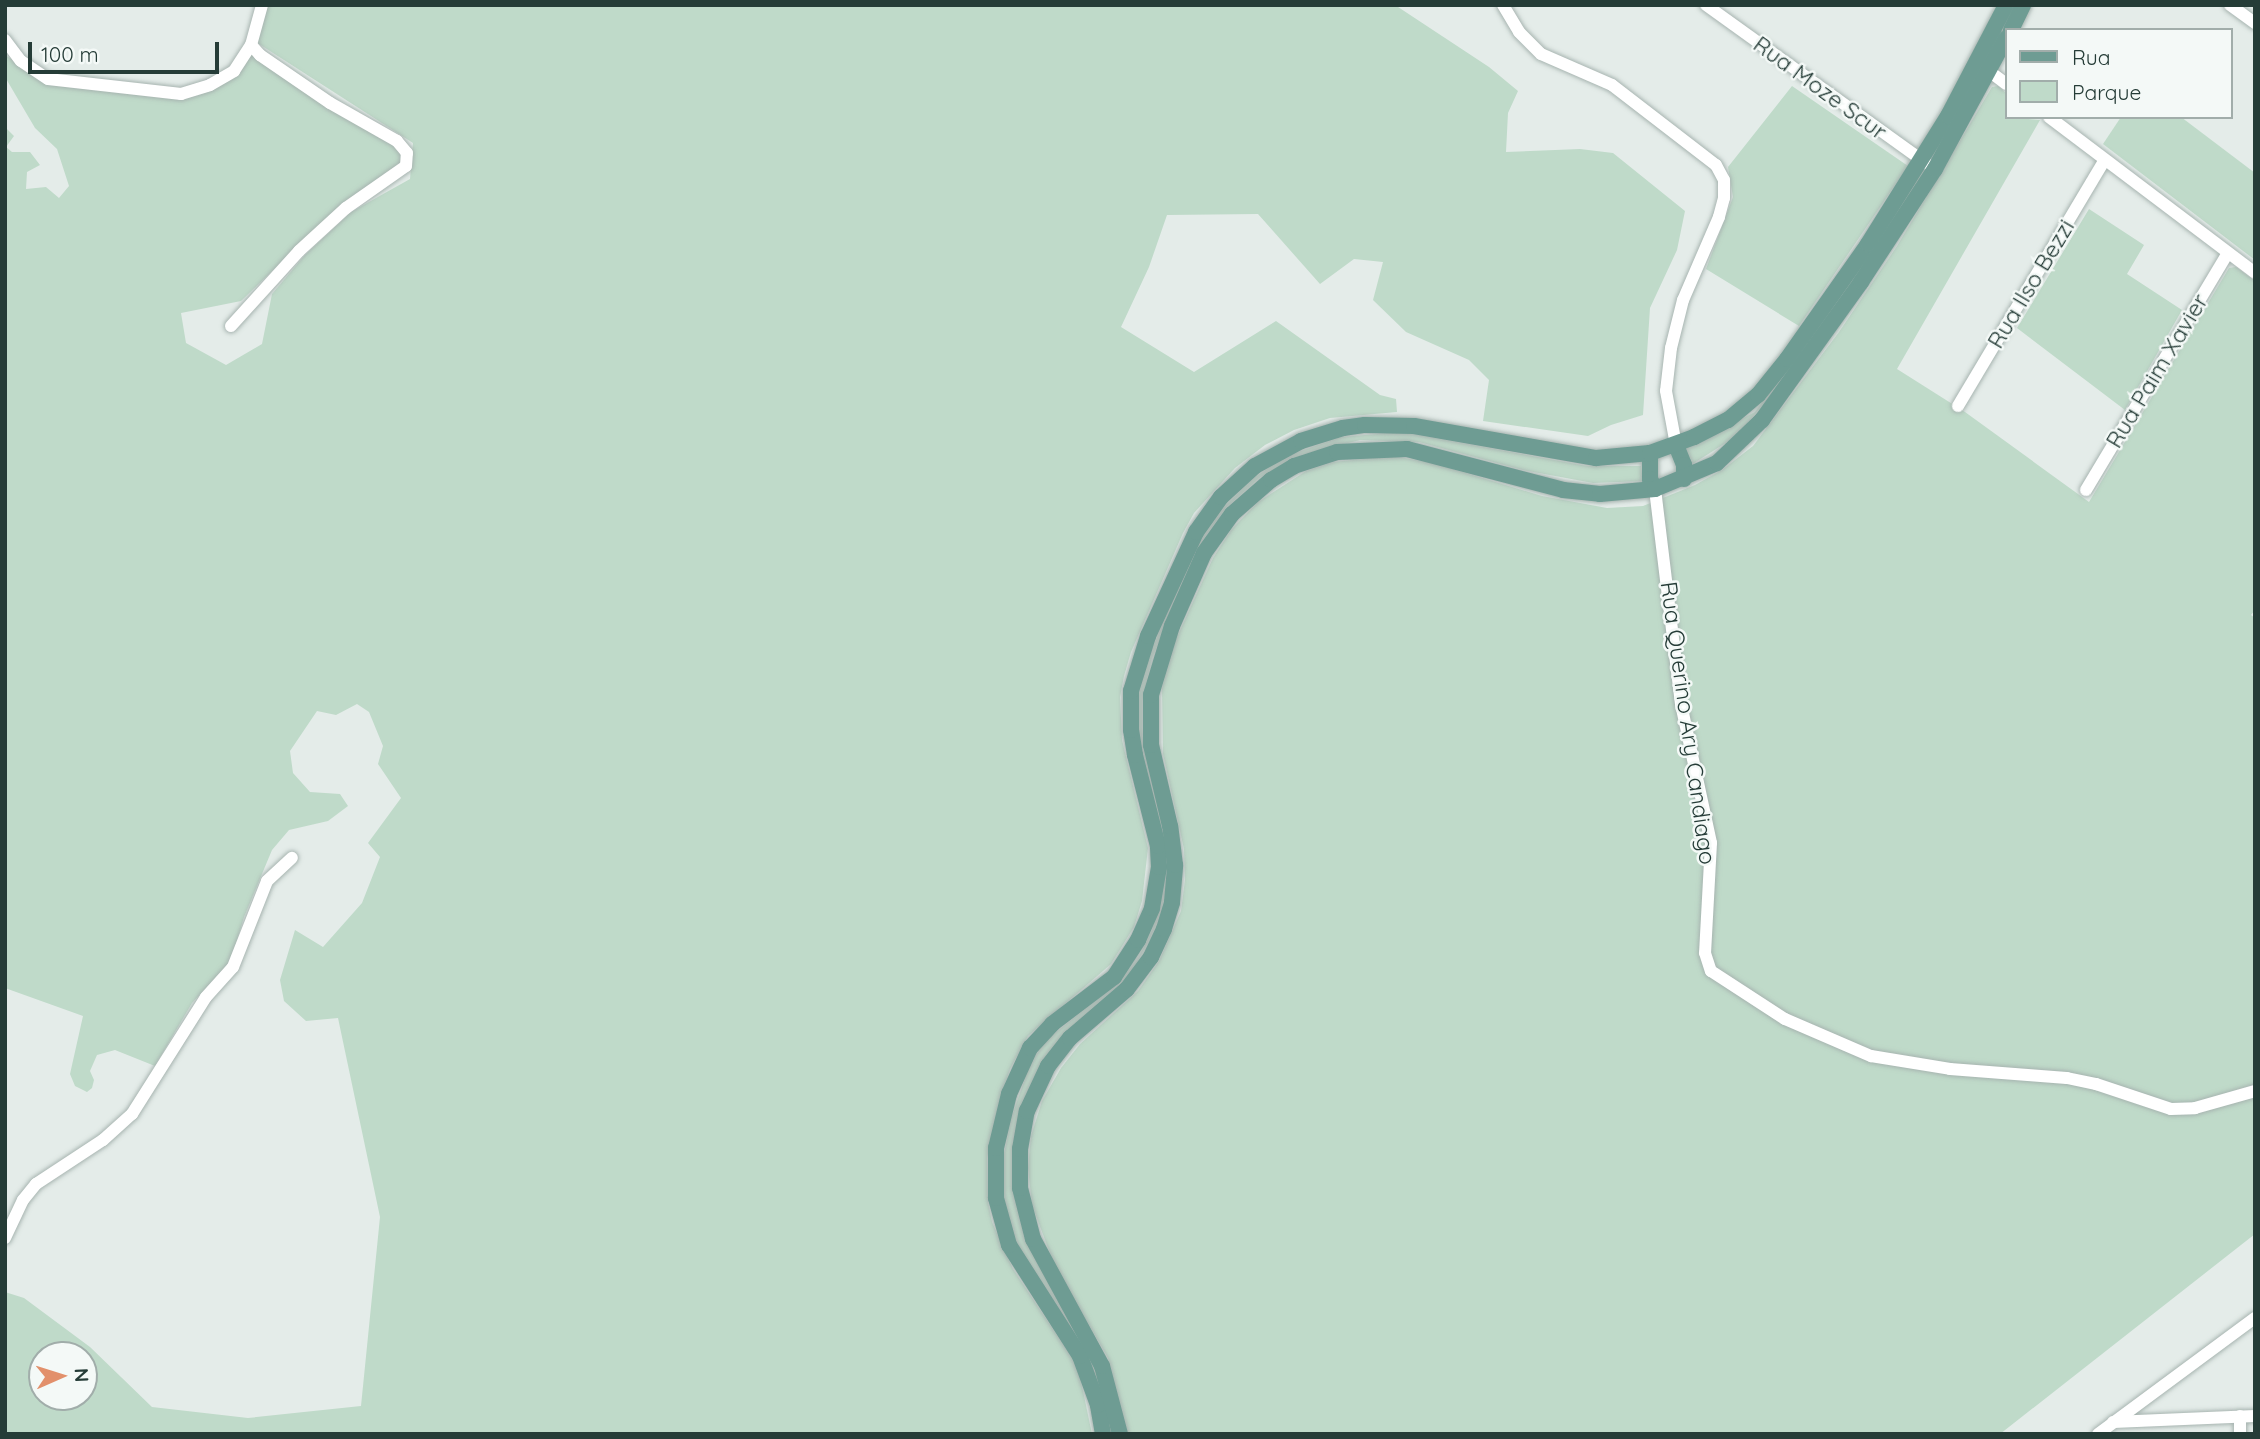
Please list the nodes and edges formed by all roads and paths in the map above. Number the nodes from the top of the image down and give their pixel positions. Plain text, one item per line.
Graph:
1 (262, 5) edge
2 (1503, 5) edge
3 (1706, 5) edge
4 (2006, 5) edge
5 (2023, 5) edge
6 (2230, 5) edge
7 (2255, 23) edge
8 (2012, 28) edge
9 (5, 40) edge
10 (2004, 40) edge
11 (250, 45) junction
12 (1983, 66) junction
13 (2004, 82) edge
14 (2052, 119) edge
15 (1921, 160) junction
16 (2104, 161) junction
17 (1935, 169) junction
18 (2228, 253) junction
19 (2255, 273) edge
20 (231, 326) dead end
21 (1958, 407) dead end
22 (1675, 445) junction
23 (1650, 453) junction
24 (1685, 479) junction
25 (1655, 489) junction
26 (2086, 490) dead end
27 (292, 858) dead end
28 (2255, 1091) edge
29 (5, 1238) edge
30 (2255, 1318) edge
31 (2240, 1416) junction
32 (2255, 1416) edge
33 (2113, 1422) junction
34 (1103, 1434) edge
35 (1120, 1434) edge
36 (2098, 1434) edge
37 (2241, 1434) edge

1 - 11 street
2 - 22 street
3 - 15 street, Rua Moze Scur
4 - 12 main road
5 - 8 main road
6 - 7 street
9 - 11 street
10 - 12 main road
11 - 20 street
12 - 13 street
12 - 15 main road
12 - 17 main road
14 - 16 street
15 - 17 street, Rua Moze Scur
15 - 22 main road
16 - 18 street
16 - 21 street, Rua Ilso Bezzi
17 - 24 main road
18 - 19 street
18 - 26 street, Rua Paim Xavier
22 - 23 main road
22 - 24 main road
23 - 25 main road
23 - 34 main road
24 - 25 main road
25 - 28 street, Rua Querino Ary Candiago
25 - 35 main road
27 - 29 street
30 - 33 street
31 - 32 street
31 - 33 street
31 - 37 street
33 - 36 street

